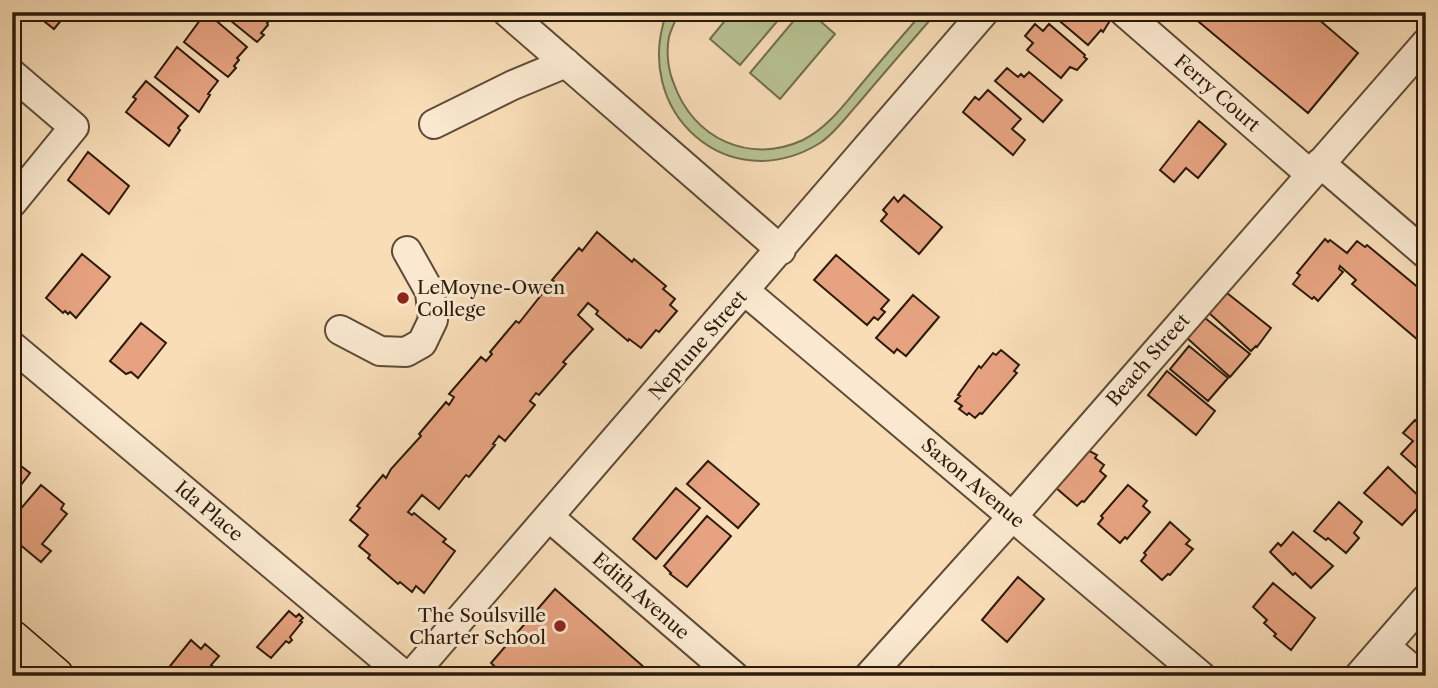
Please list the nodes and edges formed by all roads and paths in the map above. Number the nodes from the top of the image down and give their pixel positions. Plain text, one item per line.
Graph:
1 (984, 12) edge
2 (1124, 12) edge
3 (514, 14) edge
4 (1426, 43) edge
5 (566, 63) junction
6 (12, 74) edge
7 (434, 124) dead end
8 (1315, 168) junction
9 (12, 203) edge
10 (781, 250) junction
11 (407, 251) dead end
12 (1426, 254) edge
13 (745, 291) junction
14 (340, 330) dead end
15 (12, 346) edge
16 (549, 517) junction
17 (1012, 517) junction
18 (1421, 615) edge
19 (13, 641) edge
20 (1385, 646) junction
21 (56, 676) edge
22 (405, 676) edge
23 (411, 676) edge
24 (734, 676) edge
25 (869, 676) edge
26 (1200, 676) edge
27 (1359, 676) edge
28 (1420, 676) edge

1 - 10 street, Neptune Street
2 - 8 street, Ferry Court
3 - 5 street
4 - 8 street, Beach Street
5 - 7 street
5 - 10 street
6 - 9 street
8 - 12 street, Ferry Court
8 - 17 street, Beach Street
10 - 13 street, Neptune Street
11 - 14 street
13 - 16 street, Neptune Street
13 - 17 street, Saxon Avenue
15 - 22 street, Ida Place
16 - 23 street, Neptune Street
16 - 24 street, Edith Avenue
17 - 25 street, Beach Street
17 - 26 street, Saxon Avenue
18 - 20 street
19 - 21 main road
20 - 27 street
20 - 28 street

